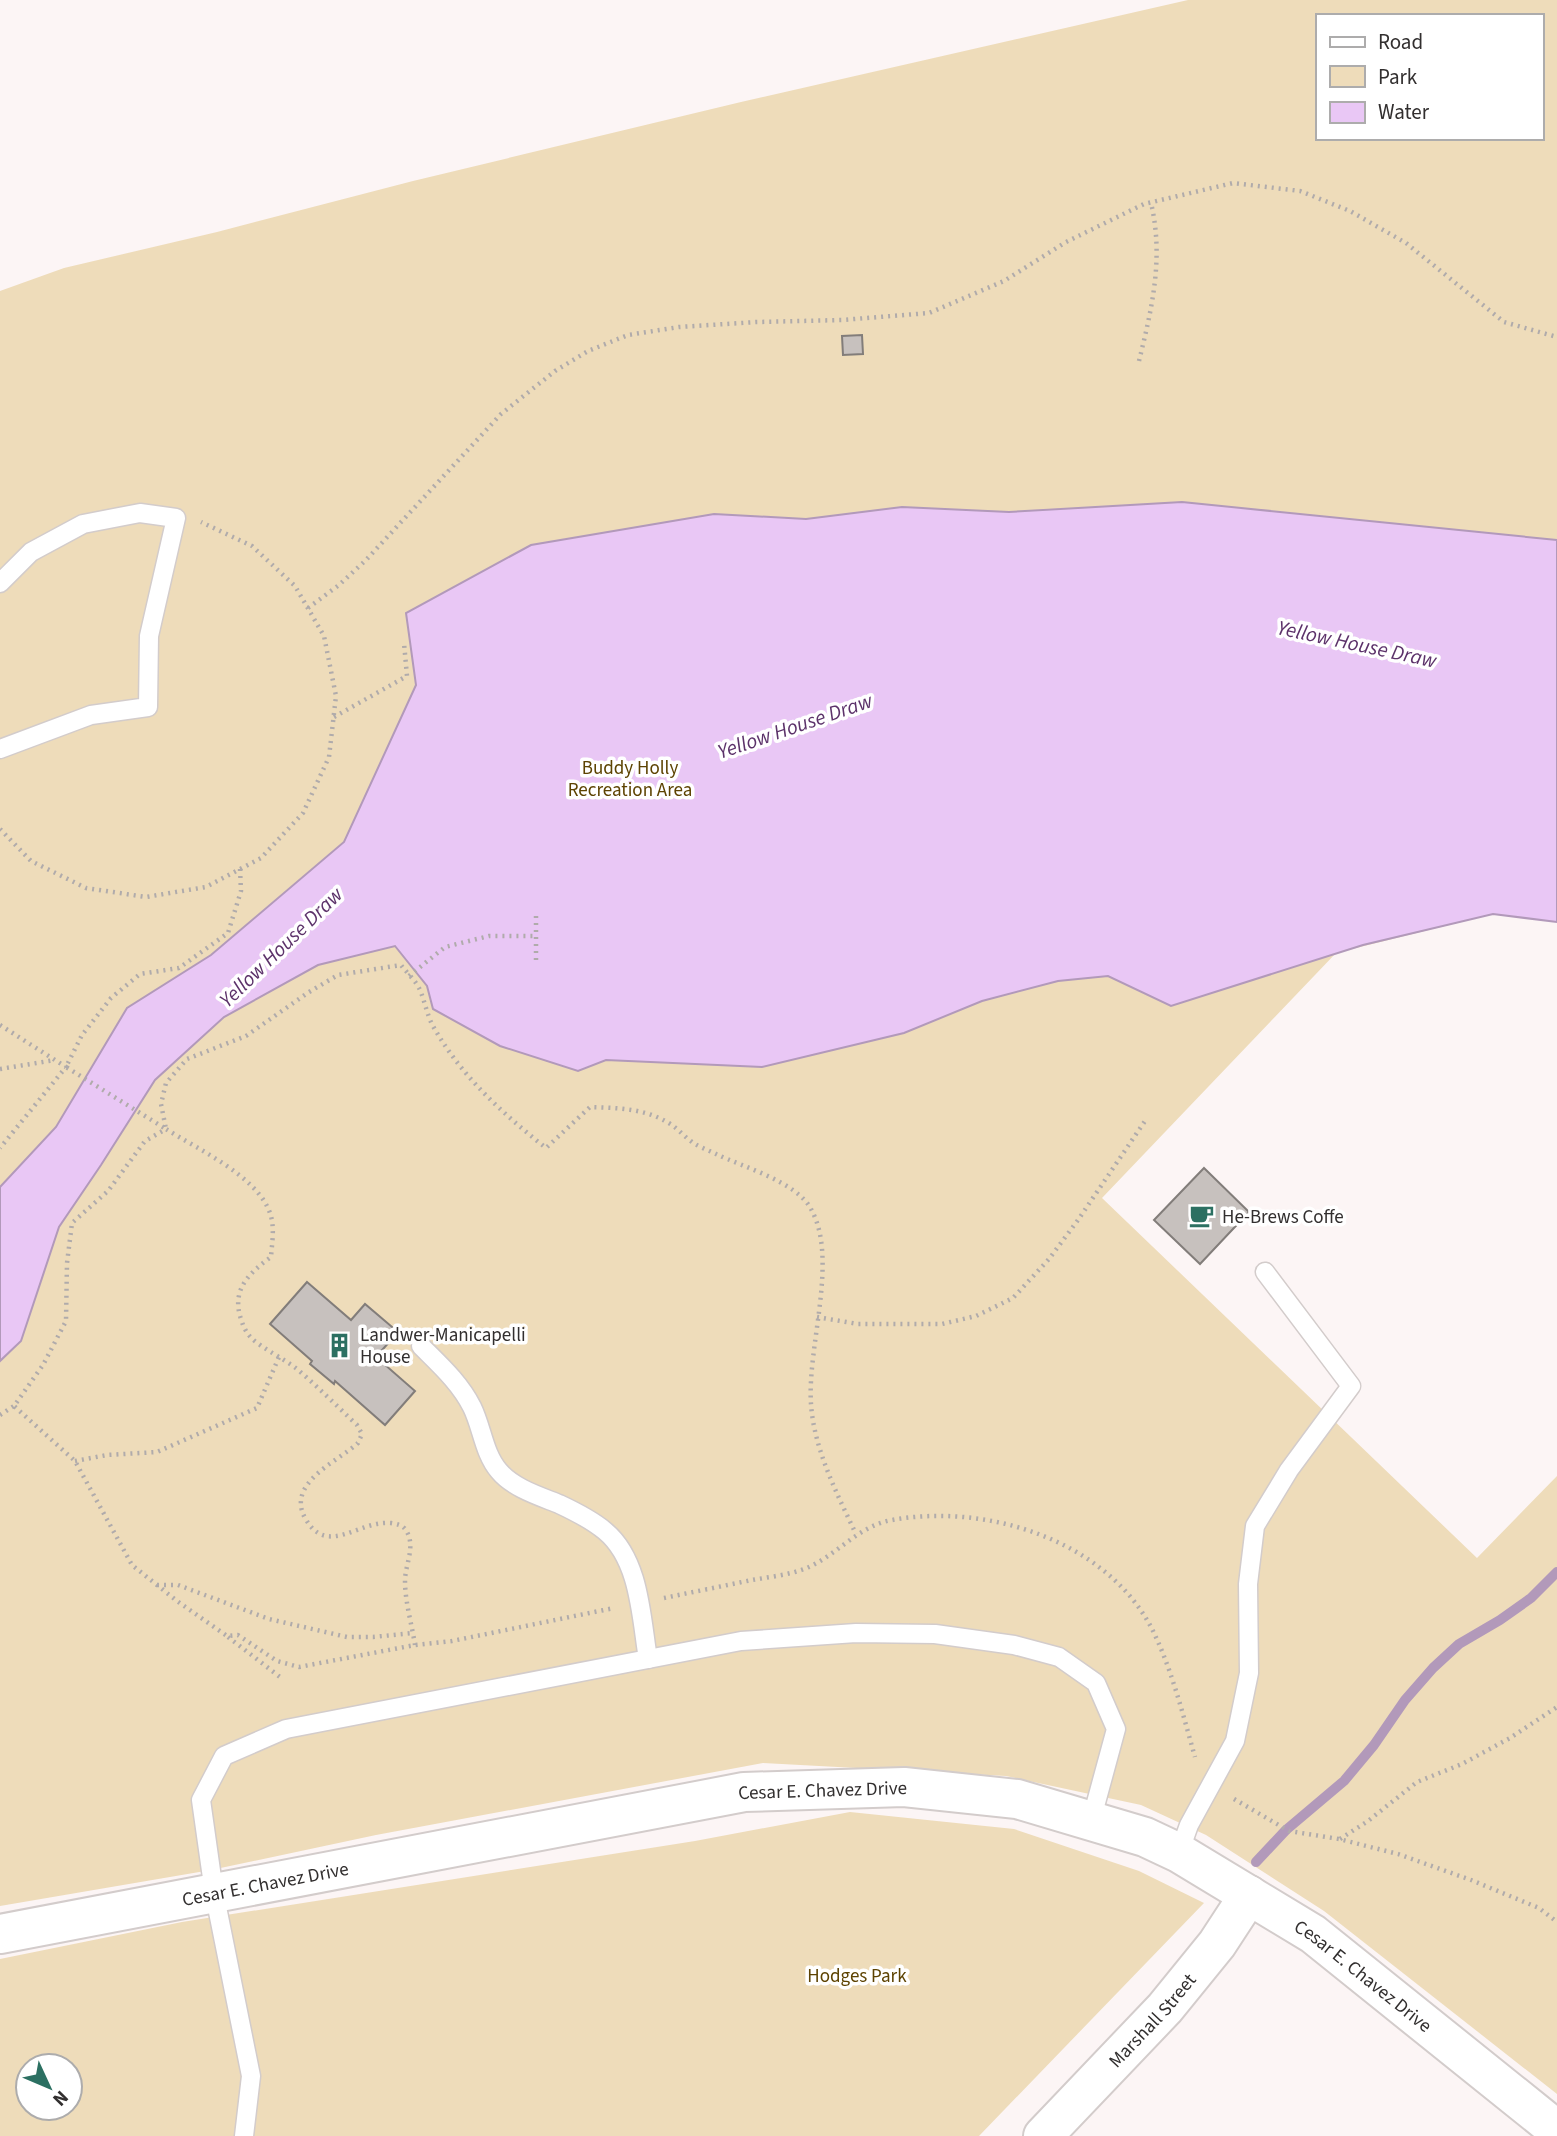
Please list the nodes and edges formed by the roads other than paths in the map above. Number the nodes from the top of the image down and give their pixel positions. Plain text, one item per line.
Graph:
1 (0, 583) edge
2 (0, 749) edge
3 (1265, 1272) dead end
4 (421, 1346) dead end
5 (648, 1659) junction
6 (1091, 1821) junction
7 (1179, 1853) junction
8 (214, 1892) junction
9 (1249, 1895) junction
10 (0, 1934) edge
11 (1557, 2130) edge
12 (244, 2136) edge
13 (1043, 2136) edge

1 - 2 lane
3 - 7 lane
4 - 5 lane
5 - 6 lane
5 - 8 lane
6 - 7 street, Cesar E. Chavez Drive
6 - 8 street, Cesar E. Chavez Drive
7 - 9 street, Cesar E. Chavez Drive
8 - 10 street, Cesar E. Chavez Drive
8 - 12 lane
9 - 11 street, Cesar E. Chavez Drive
9 - 13 street, Marshall Street

